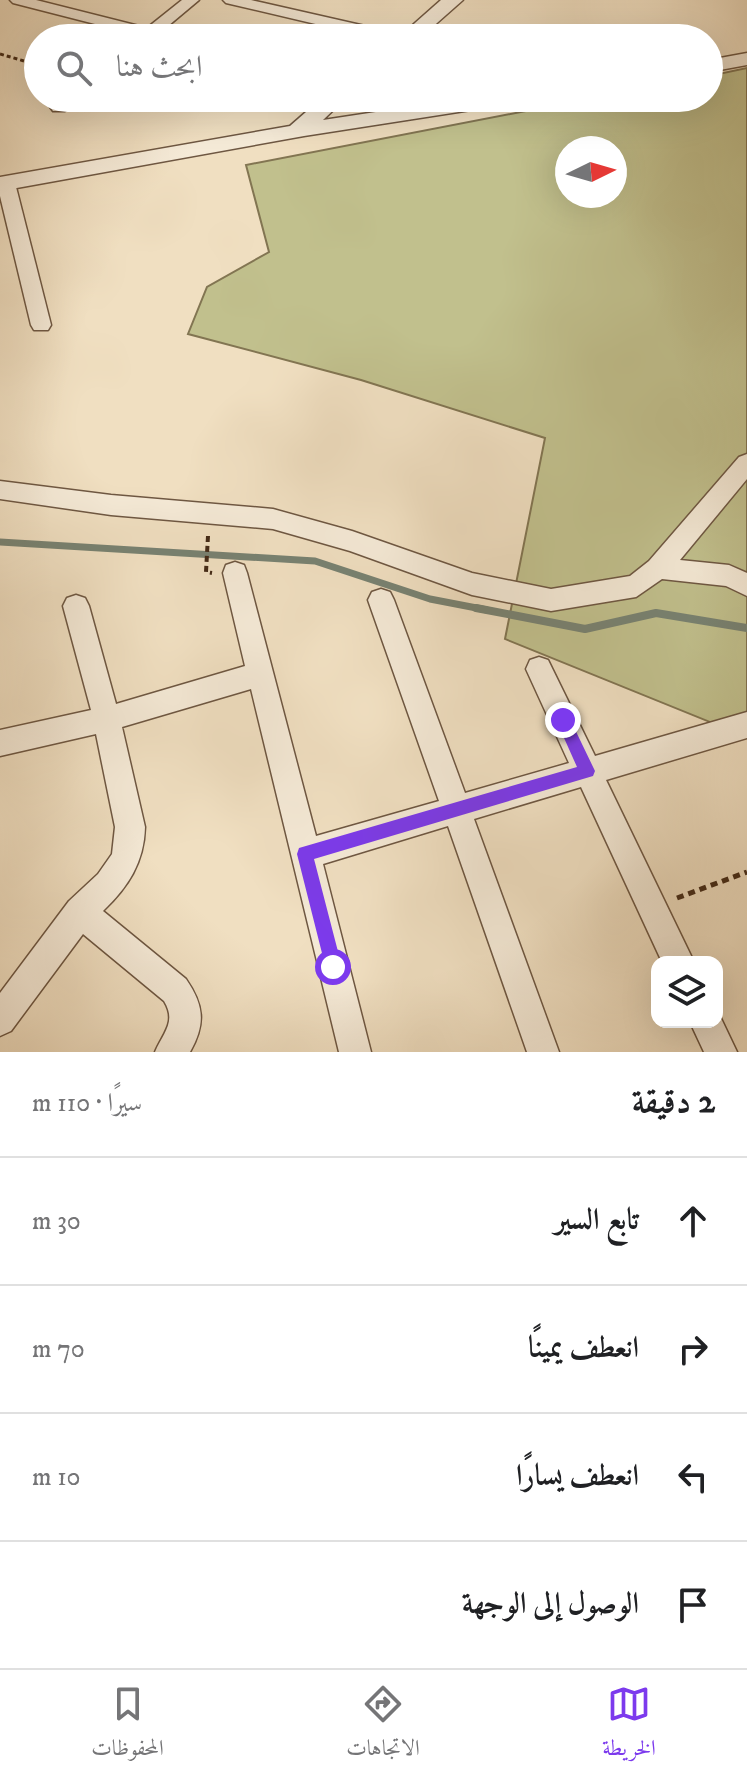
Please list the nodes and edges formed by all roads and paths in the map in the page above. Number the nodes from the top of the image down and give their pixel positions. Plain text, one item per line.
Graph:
1 (18, 0) edge
2 (191, 0) edge
3 (231, 0) edge
4 (453, 0) edge
5 (104, 24) edge
6 (162, 24) edge
7 (335, 24) edge
8 (425, 24) edge
9 (0, 54) edge
10 (747, 59) edge
11 (24, 61) edge
12 (723, 63) edge
13 (319, 112) edge
14 (420, 112) edge
15 (297, 131) junction
16 (3, 183) edge
17 (41, 325) dead end
18 (747, 463) edge
19 (0, 490) edge
20 (210, 515) junction
21 (658, 568) junction
22 (235, 573) joint
23 (747, 585) edge
24 (381, 600) dead end
25 (76, 606) dead end
26 (539, 669) dead end
27 (260, 674) junction
28 (107, 719) junction
29 (747, 725) edge
30 (0, 743) edge
31 (587, 771) junction
32 (457, 809) junction
33 (305, 854) junction
34 (747, 872) edge
35 (652, 907) junction
36 (80, 912) junction
37 (675, 956) edge
38 (0, 1020) edge
39 (709, 1028) edge
40 (171, 1052) edge
41 (355, 1052) edge
42 (543, 1052) edge
43 (721, 1052) edge

1 - 5 street
2 - 6 street
3 - 7 street
4 - 8 street
9 - 11 path
10 - 12 street
13 - 15 street
14 - 15 street
15 - 16 street
16 - 17 street
18 - 21 street
19 - 20 street
20 - 21 street
20 - 22 path
21 - 23 street
22 - 27 street
24 - 32 street
25 - 28 street
26 - 31 street
27 - 28 street
27 - 33 street
28 - 30 street
28 - 36 street
29 - 31 street
31 - 32 street
31 - 35 street
32 - 33 street
32 - 42 street
33 - 41 street
34 - 35 path
35 - 37 street
36 - 38 street
36 - 40 street
39 - 43 street

